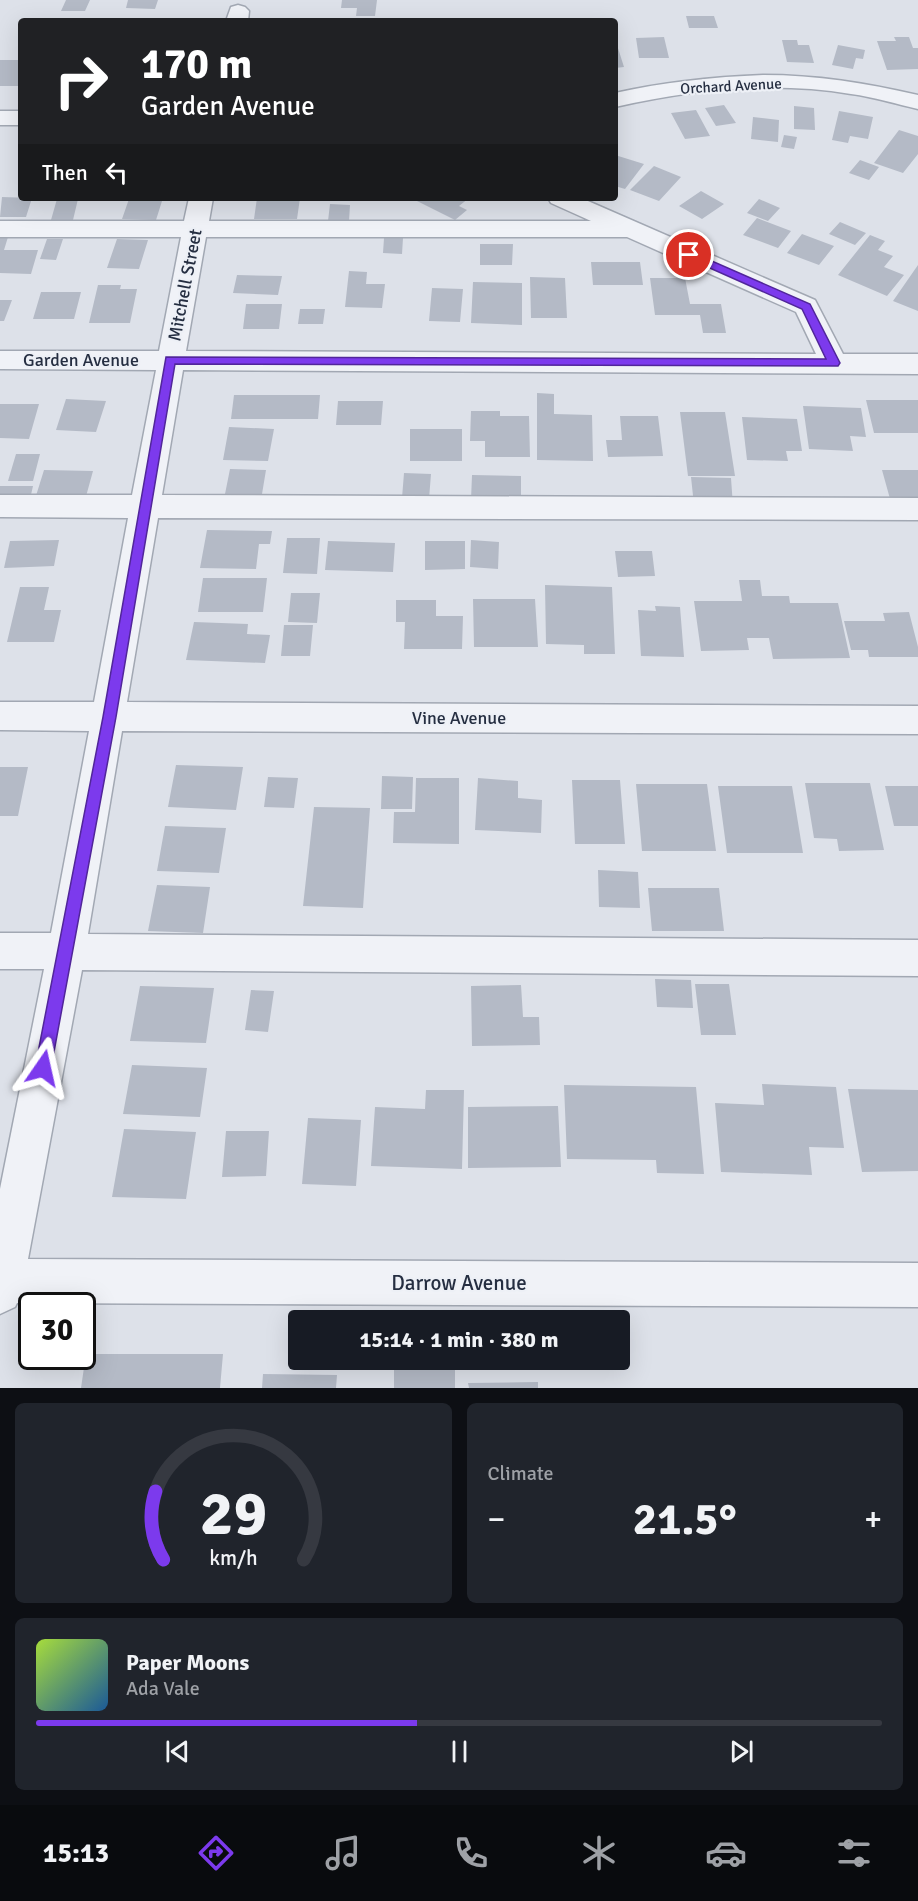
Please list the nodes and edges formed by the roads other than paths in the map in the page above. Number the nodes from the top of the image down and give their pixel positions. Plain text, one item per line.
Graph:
1 (618, 99) edge
2 (918, 102) edge
3 (0, 118) edge
4 (18, 118) edge
5 (567, 201) edge
6 (198, 214) edge
7 (0, 229) edge
8 (630, 229) junction
9 (0, 360) edge
10 (170, 360) junction
11 (834, 363) junction
12 (918, 364) edge
13 (0, 506) edge
14 (145, 507) junction
15 (918, 509) edge
16 (0, 716) edge
17 (110, 717) junction
18 (918, 720) edge
19 (65, 950) junction
20 (0, 951) edge
21 (918, 958) edge
22 (1, 1285) edge
23 (918, 1285) edge

1 - 2 street, Orchard Avenue
3 - 4 street
5 - 8 street
6 - 7 street
6 - 8 street
6 - 10 street, Mitchell Street
8 - 11 street
9 - 10 street, Garden Avenue
10 - 11 street, Garden Avenue
10 - 14 street, Mitchell Street
11 - 12 street, Garden Avenue
13 - 14 street
14 - 15 street
14 - 17 street, Mitchell Street
16 - 17 street, Vine Avenue
17 - 18 street, Vine Avenue
17 - 19 street, Mitchell Street
19 - 20 street
19 - 21 street
19 - 22 street, Mitchell Street
22 - 23 street, Darrow Avenue

